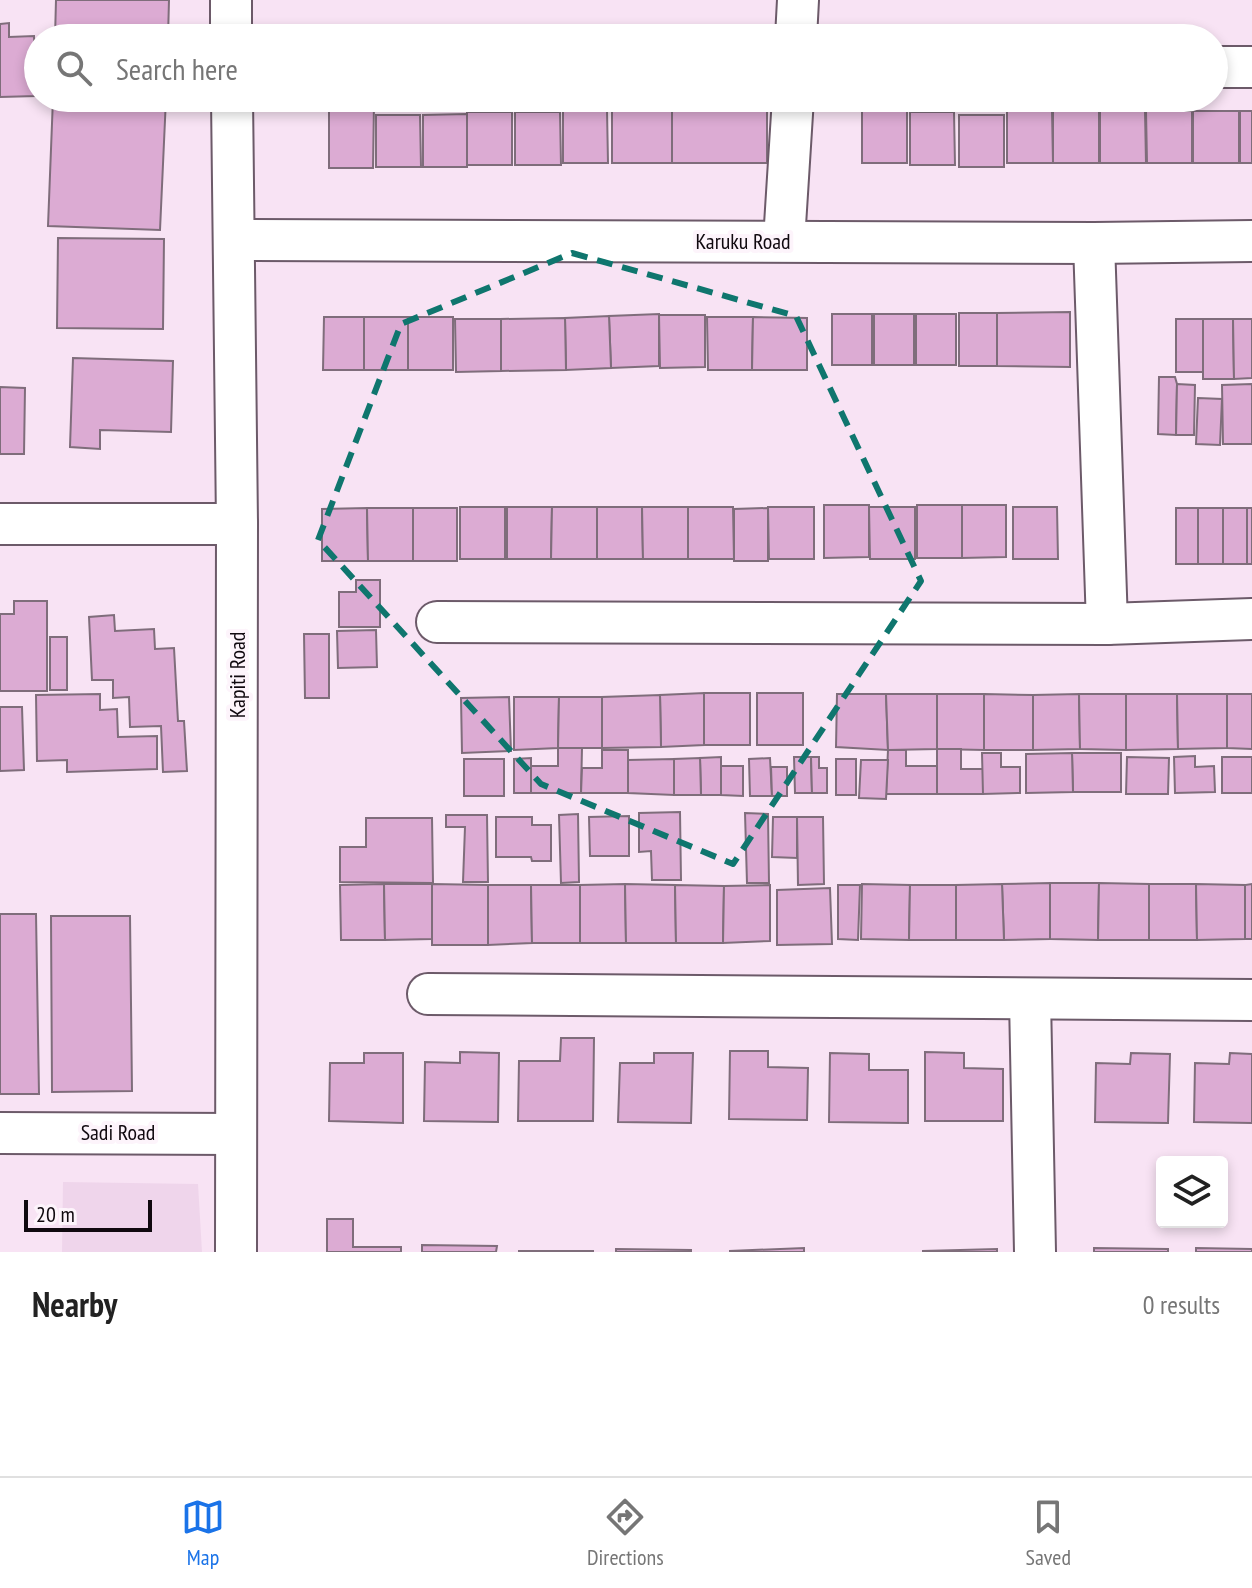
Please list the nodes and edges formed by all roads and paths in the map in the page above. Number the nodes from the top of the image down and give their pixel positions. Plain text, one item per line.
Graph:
1 (231, 0) edge
2 (798, 0) edge
3 (231, 24) edge
4 (797, 24) edge
5 (1228, 67) edge
6 (1252, 67) edge
7 (232, 112) edge
8 (792, 112) edge
9 (234, 240) junction
10 (784, 241) junction
11 (1252, 241) edge
12 (1094, 243) junction
13 (0, 524) edge
14 (237, 524) junction
15 (1252, 619) edge
16 (437, 622) dead end
17 (1107, 624) junction
18 (428, 994) dead end
19 (1030, 999) junction
20 (1252, 1000) edge
21 (0, 1133) edge
22 (236, 1134) junction
23 (236, 1252) edge
24 (1035, 1252) edge

1 - 3 street
2 - 4 street
5 - 6 street
7 - 9 street, Kapiti Road
8 - 10 street
9 - 10 street, Karuku Road
9 - 14 street, Kapiti Road
10 - 12 street, Karuku Road
11 - 12 street, Karuku Road
12 - 17 street
13 - 14 street
14 - 22 street, Kapiti Road
15 - 17 street
16 - 17 street
18 - 19 street
19 - 20 street
19 - 24 street
21 - 22 street, Sadi Road
22 - 23 street, Kapiti Road

